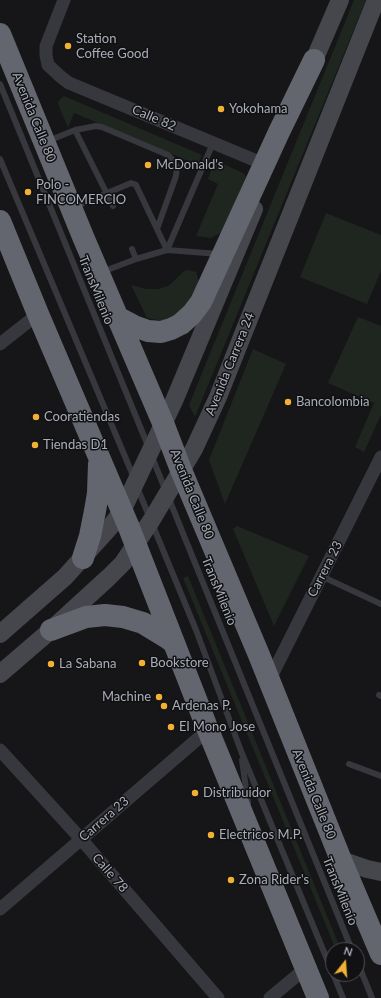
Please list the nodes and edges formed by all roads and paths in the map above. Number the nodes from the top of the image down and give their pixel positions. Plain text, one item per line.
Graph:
1 (64, 0) edge
2 (340, 0) edge
3 (376, 0) edge
4 (381, 2) edge
5 (0, 34) edge
6 (314, 60) junction
7 (0, 84) edge
8 (75, 130) junction
9 (45, 143) junction
10 (213, 143) junction
11 (0, 159) edge
12 (264, 164) junction
13 (108, 194) junction
14 (113, 206) dead end
15 (71, 208) junction
16 (0, 221) edge
17 (157, 229) junction
18 (132, 249) dead end
19 (167, 250) junction
20 (222, 254) junction
21 (136, 259) junction
22 (99, 273) junction
23 (38, 314) junction
24 (117, 317) junction
25 (0, 344) edge
26 (163, 423) junction
27 (150, 451) junction
28 (99, 457) junction
29 (381, 457) edge
30 (181, 470) junction
31 (135, 482) junction
32 (167, 493) junction
33 (122, 511) junction
34 (151, 521) junction
35 (136, 545) junction
36 (83, 558) junction
37 (321, 576) junction
38 (381, 604) edge
39 (51, 630) junction
40 (0, 634) edge
41 (174, 643) junction
42 (0, 674) edge
43 (269, 681) junction
44 (208, 730) junction
45 (0, 750) edge
46 (241, 751) junction
47 (349, 764) dead end
48 (381, 776) edge
49 (252, 838) junction
50 (81, 839) junction
51 (341, 860) junction
52 (381, 872) edge
53 (0, 909) edge
54 (349, 942) edge
55 (381, 954) edge
56 (306, 968) junction
57 (365, 981) edge
58 (218, 998) edge
59 (270, 998) edge
60 (318, 998) edge
61 (343, 998) edge
62 (372, 998) edge

1 - 10 street, Calle 82
2 - 6 main road
3 - 4 street
3 - 30 main road, Avenida Carrera 24
5 - 9 highway, Avenida Calle 80
6 - 12 highway
6 - 26 main road
7 - 27 lane, TransMilenio
8 - 9 lane
8 - 13 lane
8 - 17 lane
9 - 15 highway, Avenida Calle 80
10 - 12 street, Calle 82
10 - 19 lane
11 - 31 lane
12 - 20 highway
13 - 14 lane
13 - 15 lane
13 - 17 lane
15 - 22 highway, Avenida Calle 80
16 - 23 highway
17 - 19 lane
18 - 21 lane
19 - 20 lane
19 - 21 lane
20 - 24 highway
21 - 22 lane
22 - 24 highway, Avenida Calle 80
23 - 25 street
23 - 28 highway
24 - 26 highway, Avenida Calle 80
26 - 27 main road
26 - 30 highway, Avenida Calle 80
27 - 31 main road
27 - 32 lane, TransMilenio
28 - 33 highway
28 - 36 highway
29 - 37 street, Carrera 23
30 - 32 main road, Avenida Carrera 24
30 - 43 highway, Avenida Calle 80
31 - 33 main road
31 - 34 lane
32 - 34 main road, Avenida Carrera 24
32 - 54 lane, TransMilenio
33 - 35 highway
33 - 36 main road
34 - 35 main road, Avenida Carrera 24
34 - 46 lane
35 - 39 main road, Avenida Carrera 24
35 - 41 highway
36 - 40 main road
37 - 38 lane
37 - 43 street, Carrera 23
39 - 41 highway
39 - 42 main road, Avenida Carrera 24
41 - 44 highway
43 - 51 highway, Avenida Calle 80
44 - 49 highway
44 - 50 street, Carrera 23
45 - 50 street, Calle 78
46 - 49 lane
46 - 61 lane
47 - 48 lane
49 - 56 highway
50 - 53 street, Carrera 23
50 - 58 street, Calle 78
51 - 52 main road
51 - 55 highway, Avenida Calle 80
56 - 59 street
56 - 60 highway
57 - 62 lane

